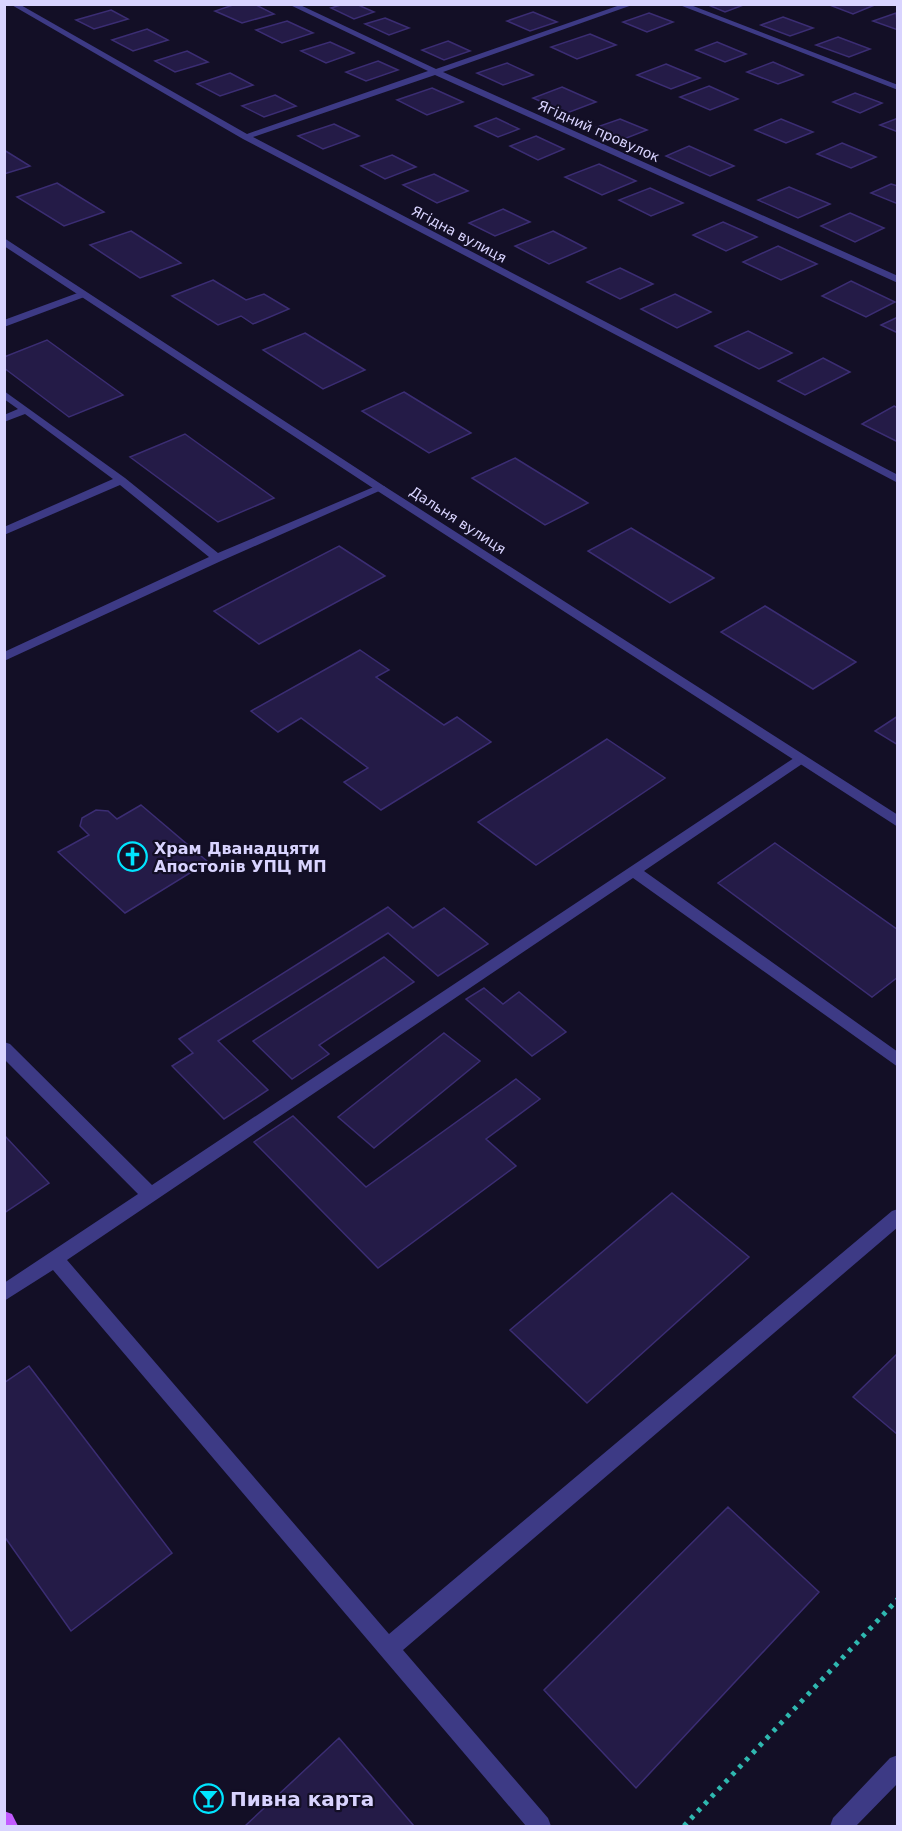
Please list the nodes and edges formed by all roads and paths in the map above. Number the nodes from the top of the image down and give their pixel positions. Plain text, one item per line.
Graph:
1 (13, 4) edge
2 (291, 4) edge
3 (632, 4) edge
4 (680, 4) edge
5 (436, 72) junction
6 (897, 88) edge
7 (246, 137) junction
8 (4, 241) edge
9 (897, 280) edge
10 (83, 294) junction
11 (4, 324) edge
12 (4, 394) edge
13 (26, 410) junction
14 (4, 419) edge
15 (121, 480) junction
16 (897, 480) edge
17 (380, 488) junction
18 (4, 532) edge
19 (217, 558) junction
20 (4, 657) edge
21 (800, 759) junction
22 (897, 822) edge
23 (633, 872) junction
24 (4, 1048) edge
25 (897, 1061) edge
26 (151, 1195) junction
27 (897, 1216) edge
28 (55, 1259) junction
29 (4, 1293) edge
30 (897, 1599) edge
31 (388, 1649) junction
32 (897, 1766) edge
33 (4, 1822) edge
34 (8, 1827) edge
35 (540, 1827) edge
36 (684, 1827) edge
37 (841, 1827) edge

1 - 7 street, Ягідна вулиця
2 - 5 street, Ягідний провулок
3 - 5 street
4 - 6 street
5 - 7 street
5 - 9 street, Ягідний провулок
7 - 16 street, Ягідна вулиця
8 - 10 street, Дальня вулиця
10 - 11 street
10 - 17 street, Дальня вулиця
12 - 13 street
13 - 14 street
13 - 15 street
15 - 18 street
15 - 19 street
17 - 19 street
17 - 21 street, Дальня вулиця
19 - 20 street
21 - 22 street, Дальня вулиця
21 - 23 street
23 - 25 street
23 - 26 street
24 - 26 street
26 - 28 street
27 - 31 street
28 - 29 street
28 - 31 street
30 - 36 path
31 - 35 street
32 - 37 street
33 - 34 main road

